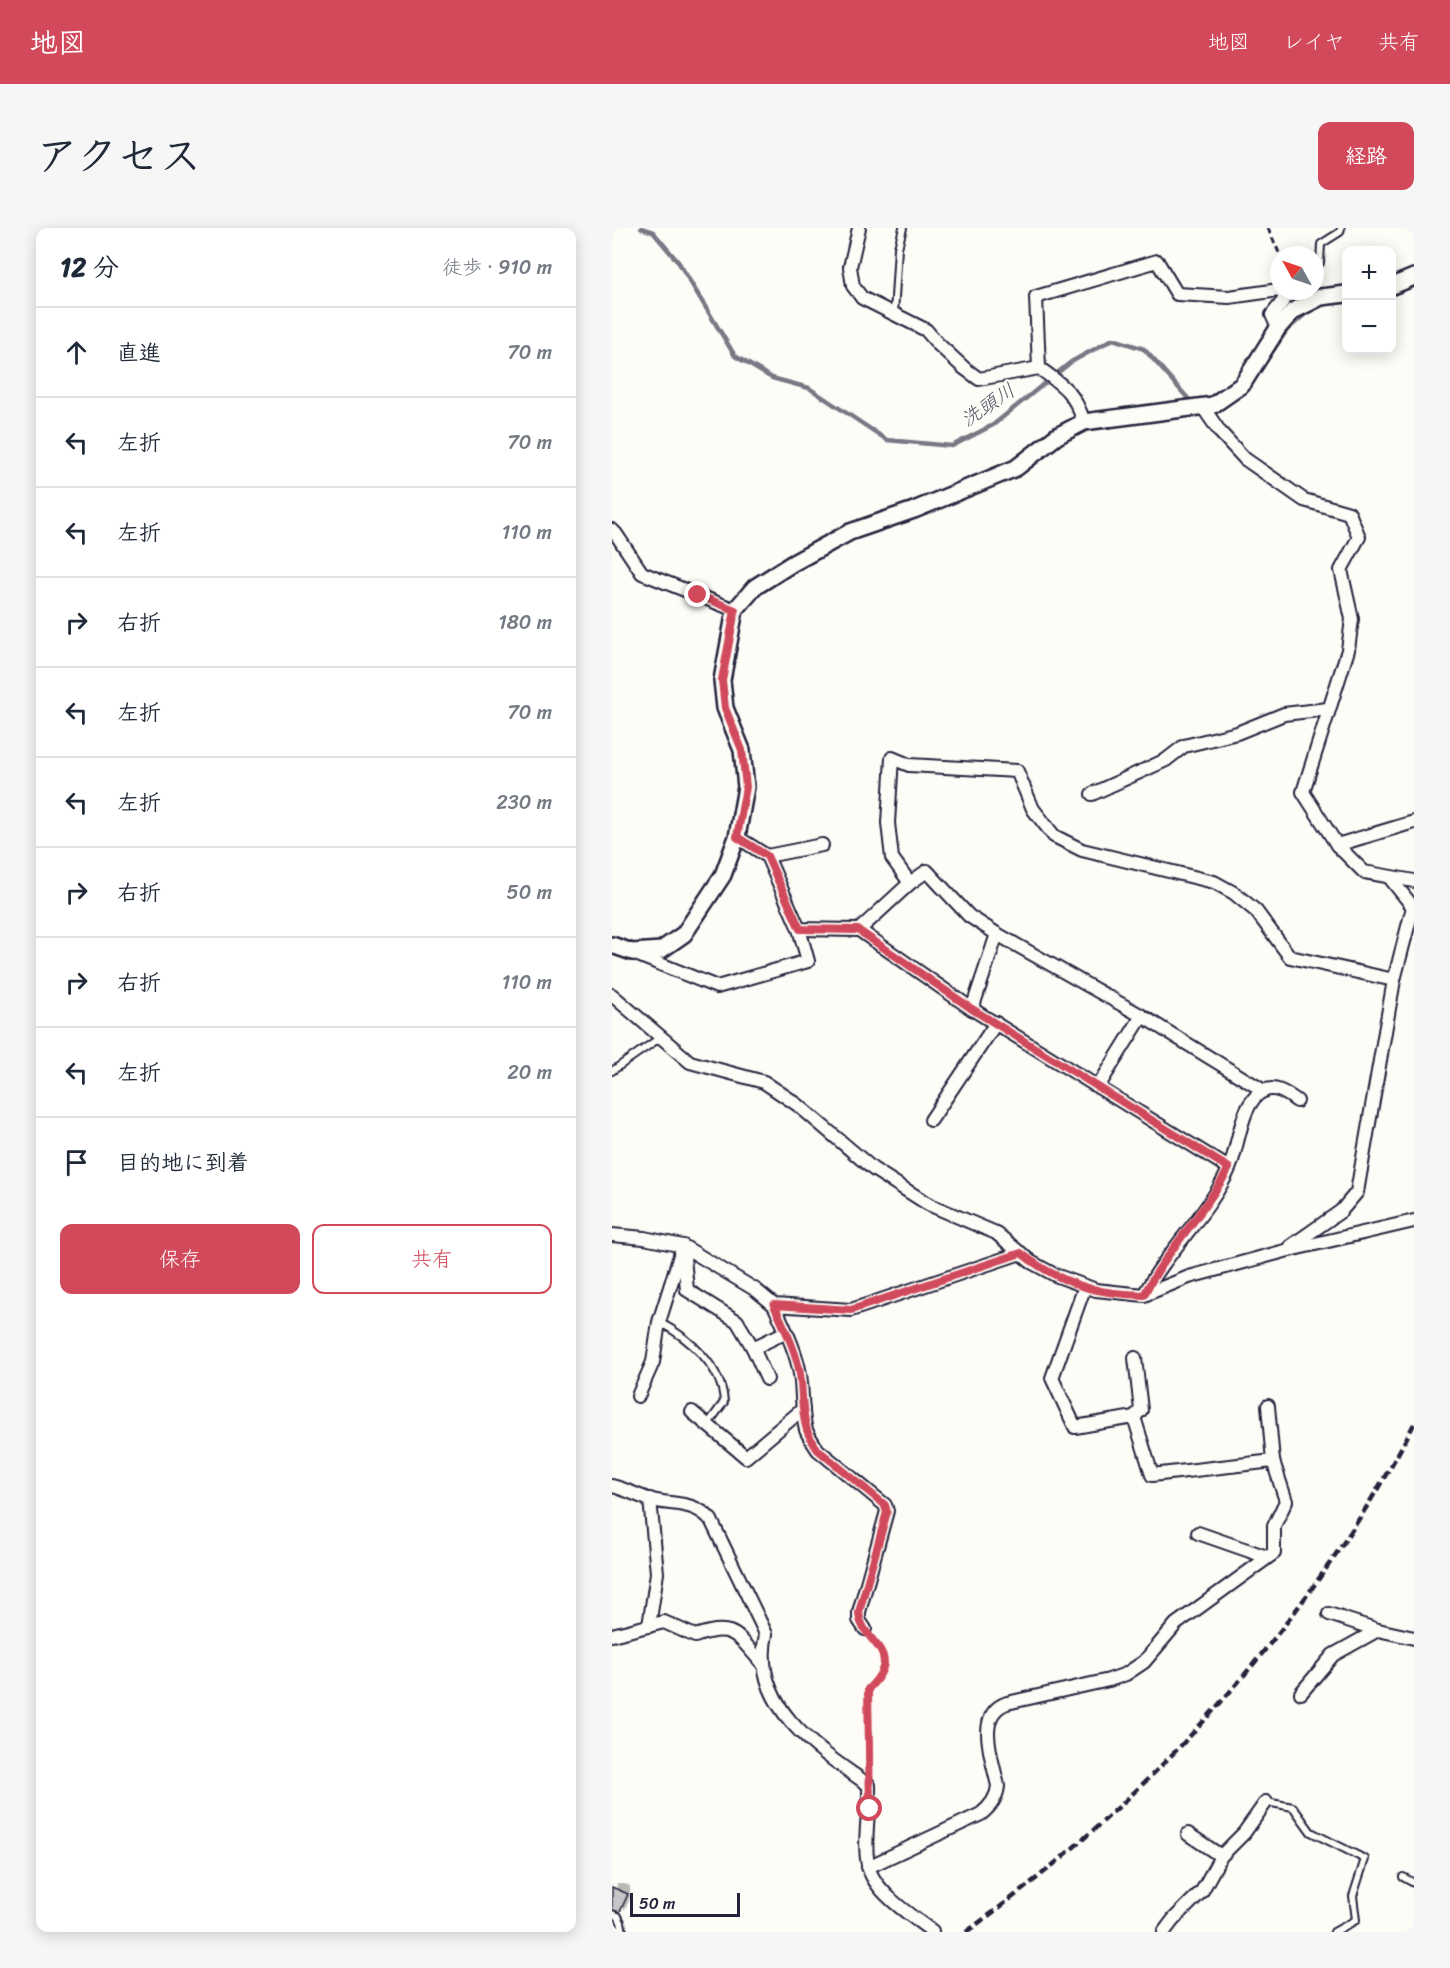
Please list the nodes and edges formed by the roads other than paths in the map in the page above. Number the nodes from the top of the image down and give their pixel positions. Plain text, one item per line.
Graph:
1 (860, 228) edge
2 (903, 228) edge
3 (1341, 228) edge
4 (1321, 246) edge
5 (1414, 277) edge
6 (1396, 284) edge
7 (1270, 293) edge
8 (1342, 295) edge
9 (1280, 300) edge
10 (894, 315) junction
11 (1278, 328) junction
12 (1038, 368) junction
13 (1202, 406) junction
14 (1084, 422) junction
15 (612, 530) edge
16 (735, 610) junction
17 (1328, 710) junction
18 (1092, 794) dead end
19 (1414, 822) edge
20 (737, 837) junction
21 (822, 845) dead end
22 (1337, 845) junction
23 (767, 856) junction
24 (1390, 878) junction
25 (1414, 881) edge
26 (910, 883) junction
27 (800, 929) junction
28 (858, 930) junction
29 (997, 934) junction
30 (612, 945) edge
31 (632, 952) junction
32 (1394, 980) junction
33 (612, 995) edge
34 (972, 1009) junction
35 (1142, 1016) junction
36 (996, 1023) junction
37 (662, 1036) junction
38 (612, 1071) edge
39 (1098, 1087) junction
40 (1264, 1091) junction
41 (1297, 1101) dead end
42 (932, 1120) dead end
43 (1229, 1168) junction
44 (1414, 1221) edge
45 (612, 1235) edge
46 (683, 1246) junction
47 (1285, 1251) junction
48 (1021, 1253) junction
49 (1085, 1286) junction
50 (1144, 1295) junction
51 (774, 1305) junction
52 (659, 1322) junction
53 (786, 1332) junction
54 (753, 1348) junction
55 (1135, 1358) dead end
56 (767, 1379) dead end
57 (638, 1396) dead end
58 (1268, 1406) dead end
59 (803, 1409) junction
60 (692, 1412) dead end
61 (1134, 1417) junction
62 (708, 1425) junction
63 (1273, 1461) junction
64 (612, 1486) edge
65 (650, 1499) junction
66 (1198, 1533) dead end
67 (1268, 1557) junction
68 (1329, 1614) dead end
69 (649, 1626) junction
70 (865, 1629) road end
71 (1378, 1630) junction
72 (612, 1635) edge
73 (1414, 1638) edge
74 (763, 1664) junction
75 (1301, 1693) dead end
76 (1266, 1802) joint
77 (1188, 1834) dead end
78 (1221, 1856) junction
79 (868, 1867) junction
80 (1404, 1877) dead end
81 (1414, 1883) edge
82 (612, 1914) edge
83 (932, 1931) edge
84 (623, 1932) edge
85 (1164, 1932) edge
86 (1334, 1932) edge

1 - 10 street
2 - 10 lane
3 - 4 lane
5 - 6 street
7 - 12 street
8 - 11 street
9 - 11 street
10 - 12 street
11 - 13 street
12 - 14 street
13 - 14 street
13 - 17 street
14 - 16 street
15 - 16 street
16 - 20 street
17 - 18 street
17 - 22 street
19 - 22 street
20 - 23 street
20 - 31 street
21 - 23 street
22 - 24 street
23 - 27 street
24 - 25 street
24 - 32 street
26 - 28 street
26 - 29 street
26 - 32 street
27 - 28 street
27 - 31 street
28 - 34 street
29 - 34 street
29 - 35 street
30 - 31 street
32 - 47 street
33 - 37 street
34 - 36 street
35 - 39 street
35 - 40 street
36 - 39 street
36 - 42 street
37 - 38 lane
37 - 48 street
39 - 43 street
40 - 41 street
40 - 43 street
43 - 50 street
44 - 47 street
45 - 46 street
46 - 51 street
46 - 52 street
46 - 54 street
47 - 50 street
48 - 49 street
48 - 51 street
49 - 50 street
49 - 61 street
51 - 53 street
52 - 57 street
52 - 62 lane
53 - 54 street
53 - 59 street
54 - 56 street
55 - 61 street
58 - 63 street
59 - 62 street
59 - 70 street
60 - 62 street
61 - 63 street
63 - 67 street
64 - 65 street
65 - 69 street
65 - 74 street
66 - 67 street
67 - 79 street
68 - 71 street
69 - 72 street
69 - 74 street
71 - 73 street
71 - 75 street
74 - 79 street
76 - 78 street
76 - 86 lane
77 - 78 street
78 - 85 street
79 - 83 street
80 - 81 lane
82 - 84 lane

